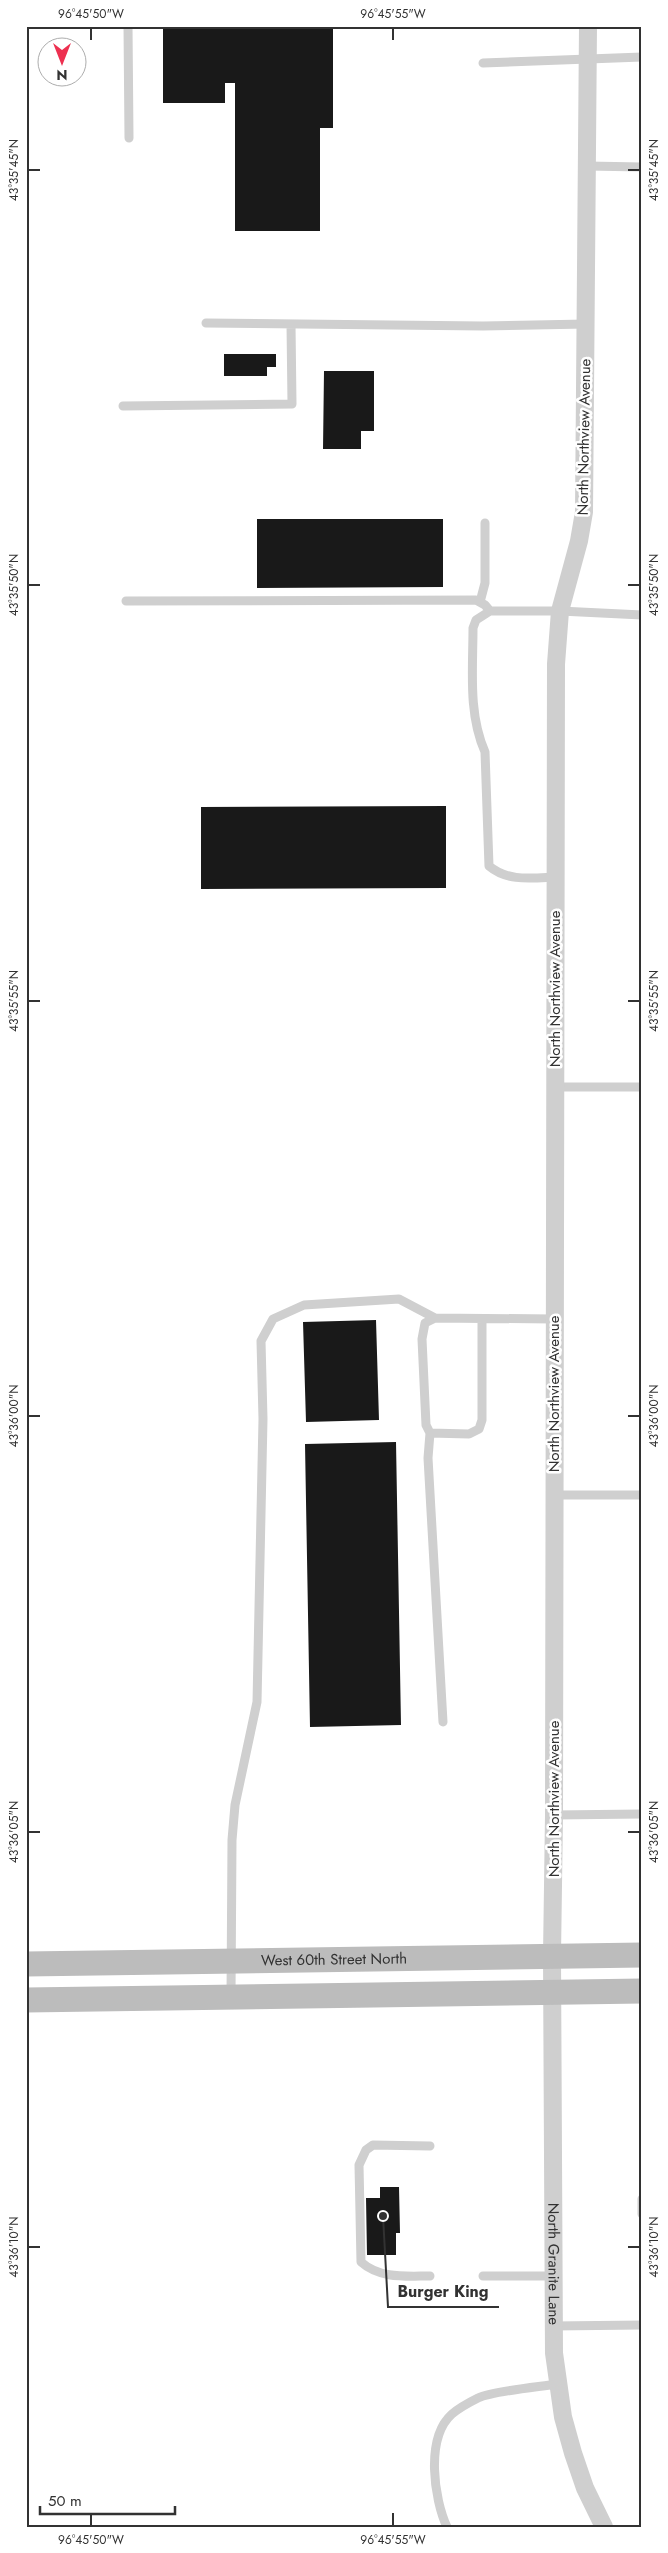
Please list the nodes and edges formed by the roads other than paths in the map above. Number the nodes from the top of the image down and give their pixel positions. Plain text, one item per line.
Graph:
1 (128, 26) edge
2 (588, 26) edge
3 (642, 57) edge
4 (587, 60) junction
5 (483, 63) dead end
6 (129, 138) dead end
7 (587, 166) junction
8 (642, 167) edge
9 (206, 323) dead end
10 (291, 324) junction
11 (586, 324) junction
12 (123, 406) dead end
13 (485, 523) dead end
14 (126, 601) dead end
15 (480, 602) junction
16 (490, 611) junction
17 (560, 611) junction
18 (642, 615) edge
19 (556, 877) junction
20 (555, 1086) junction
21 (642, 1087) edge
22 (435, 1318) junction
23 (482, 1319) junction
24 (554, 1319) junction
25 (430, 1433) junction
26 (554, 1495) junction
27 (642, 1495) edge
28 (443, 1722) dead end
29 (642, 1814) edge
30 (554, 1815) junction
31 (642, 1955) edge
32 (552, 1956) junction
33 (231, 1961) junction
34 (26, 1964) edge
35 (642, 1991) edge
36 (552, 1992) junction
37 (231, 1997) junction
38 (26, 2000) edge
39 (430, 2146) dead end
40 (642, 2200) edge
41 (642, 2214) edge
42 (430, 2276) dead end
43 (483, 2276) dead end
44 (553, 2276) junction
45 (642, 2325) edge
46 (553, 2326) junction
47 (557, 2384) junction
48 (447, 2527) edge
49 (604, 2527) edge

1 - 6 lane
2 - 4 street, North Northview Avenue
3 - 4 lane
4 - 5 lane
4 - 7 street, North Northview Avenue
7 - 8 lane
7 - 11 street, North Northview Avenue
9 - 10 lane
10 - 11 lane
10 - 12 lane
11 - 17 street, North Northview Avenue
13 - 15 lane
14 - 15 lane
15 - 16 lane
16 - 17 lane
16 - 19 lane
17 - 18 lane
17 - 19 street, North Northview Avenue
19 - 20 street, North Northview Avenue
20 - 21 lane
20 - 24 street, North Northview Avenue
22 - 23 lane
22 - 25 lane
22 - 33 lane
23 - 24 lane
23 - 25 lane
24 - 26 street, North Northview Avenue
25 - 28 lane
26 - 27 lane
26 - 30 street, North Northview Avenue
29 - 30 lane
30 - 32 street, North Northview Avenue
31 - 32 main road, West 60th Street North
32 - 33 main road, West 60th Street North
32 - 36 street, North Northview Avenue
33 - 34 main road, West 60th Street North
33 - 37 lane
35 - 36 main road
36 - 37 main road
36 - 44 street, North Granite Lane
37 - 38 main road
39 - 42 lane
40 - 41 lane
43 - 44 lane
44 - 46 street, North Granite Lane
45 - 46 lane
46 - 47 street, North Granite Lane
47 - 48 lane
47 - 49 street, North Granite Lane

